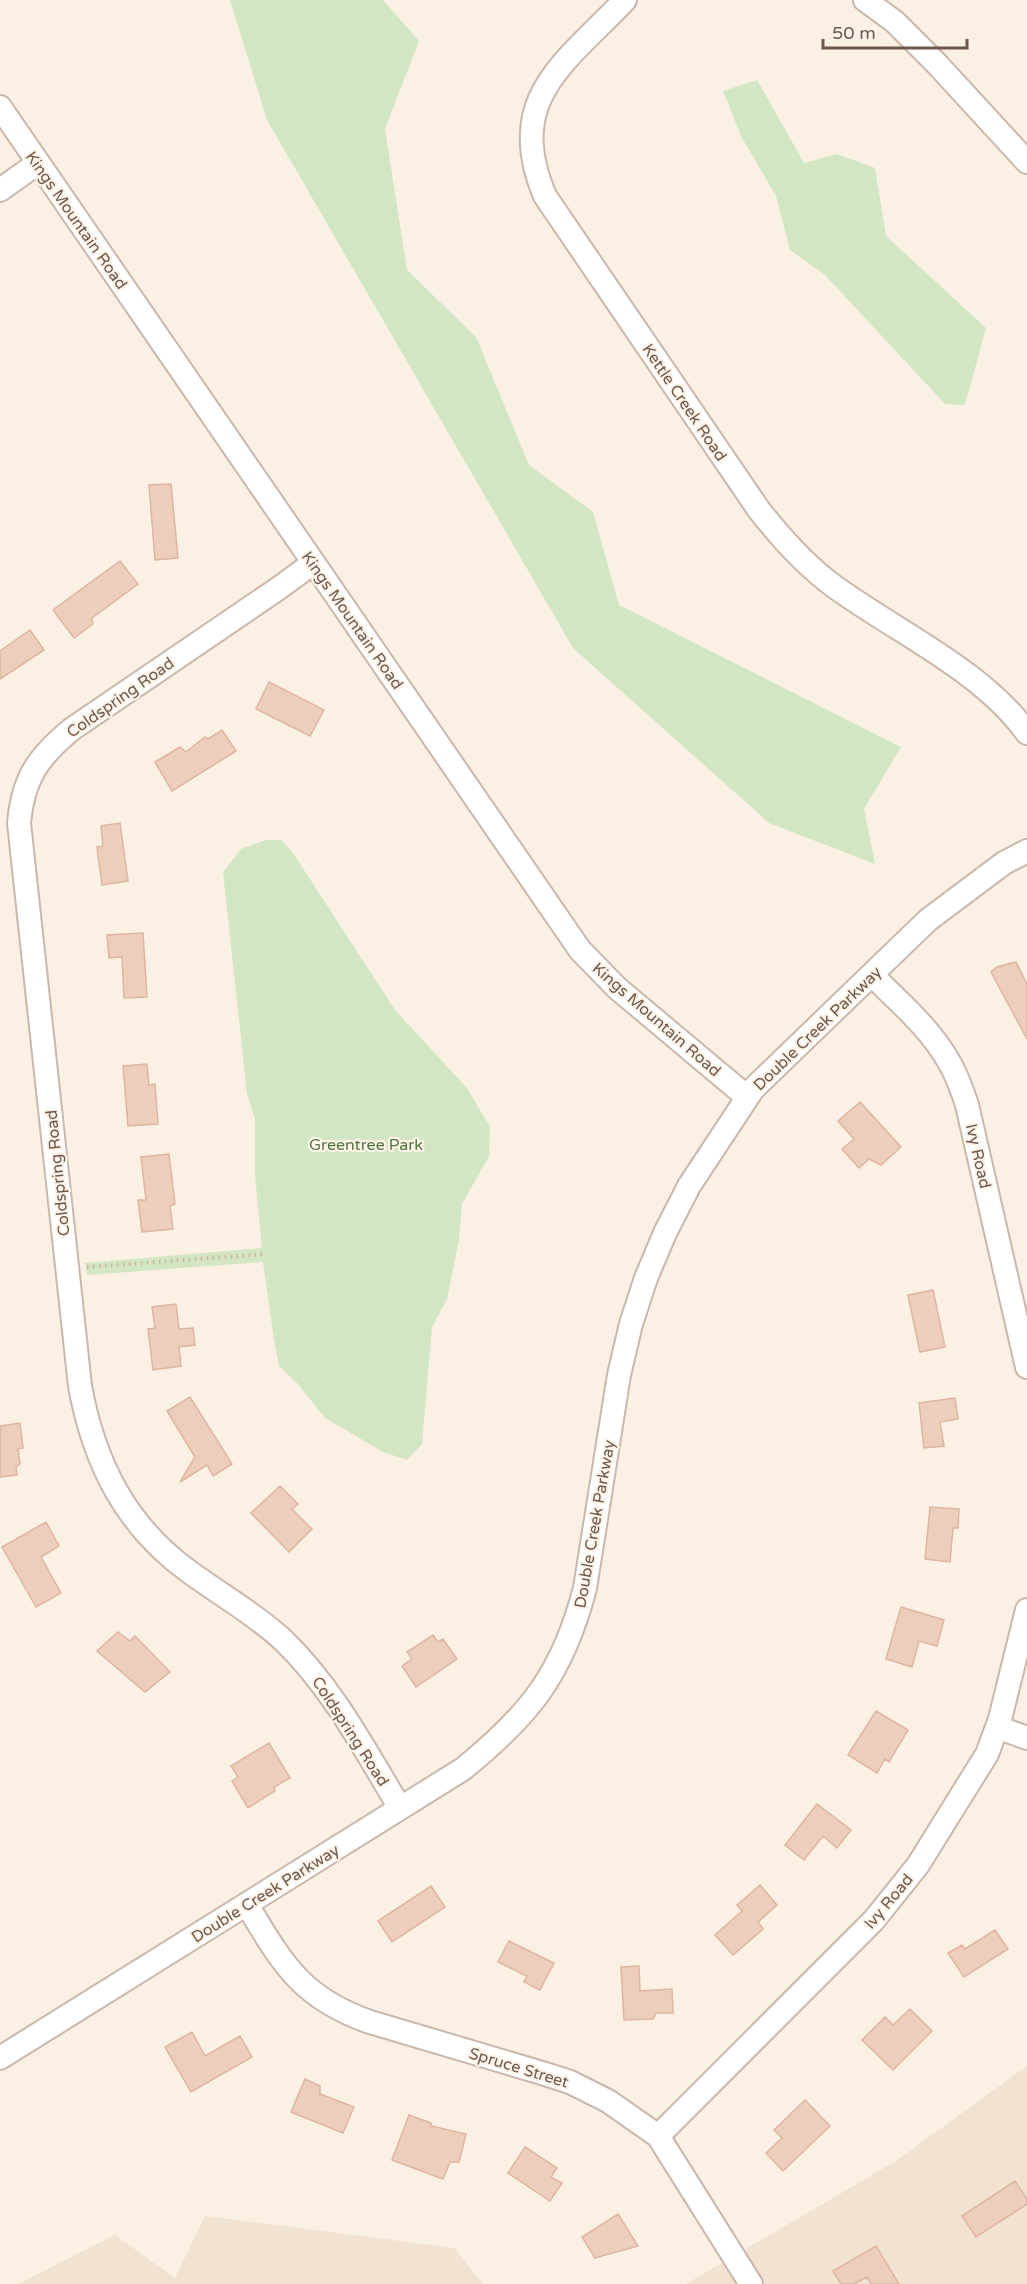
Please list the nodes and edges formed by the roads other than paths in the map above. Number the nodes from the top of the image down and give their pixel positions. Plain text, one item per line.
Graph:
1 (625, 0) edge
2 (866, 0) edge
3 (0, 107) edge
4 (1027, 162) edge
5 (38, 163) junction
6 (0, 190) edge
7 (312, 563) junction
8 (1027, 733) edge
9 (1027, 851) edge
10 (872, 975) junction
11 (747, 1097) junction
12 (1027, 1367) edge
13 (1027, 1610) edge
14 (997, 1727) junction
15 (1027, 1738) edge
16 (400, 1808) junction
17 (247, 1905) junction
18 (0, 2058) edge
19 (658, 2136) junction
20 (751, 2284) edge

1 - 8 street, Kettle Creek Road
2 - 4 street
3 - 5 street, Kings Mountain Road
5 - 6 street
5 - 7 street, Kings Mountain Road
7 - 11 street, Kings Mountain Road
7 - 16 street, Coldspring Road
9 - 10 street, Double Creek Parkway
10 - 11 street, Double Creek Parkway
10 - 12 street, Ivy Road
11 - 16 street, Double Creek Parkway
13 - 14 street, Ivy Road
14 - 15 street
14 - 19 street, Ivy Road
16 - 17 street, Double Creek Parkway
17 - 18 street, Double Creek Parkway
17 - 19 street, Spruce Street
19 - 20 street, Spruce Street

